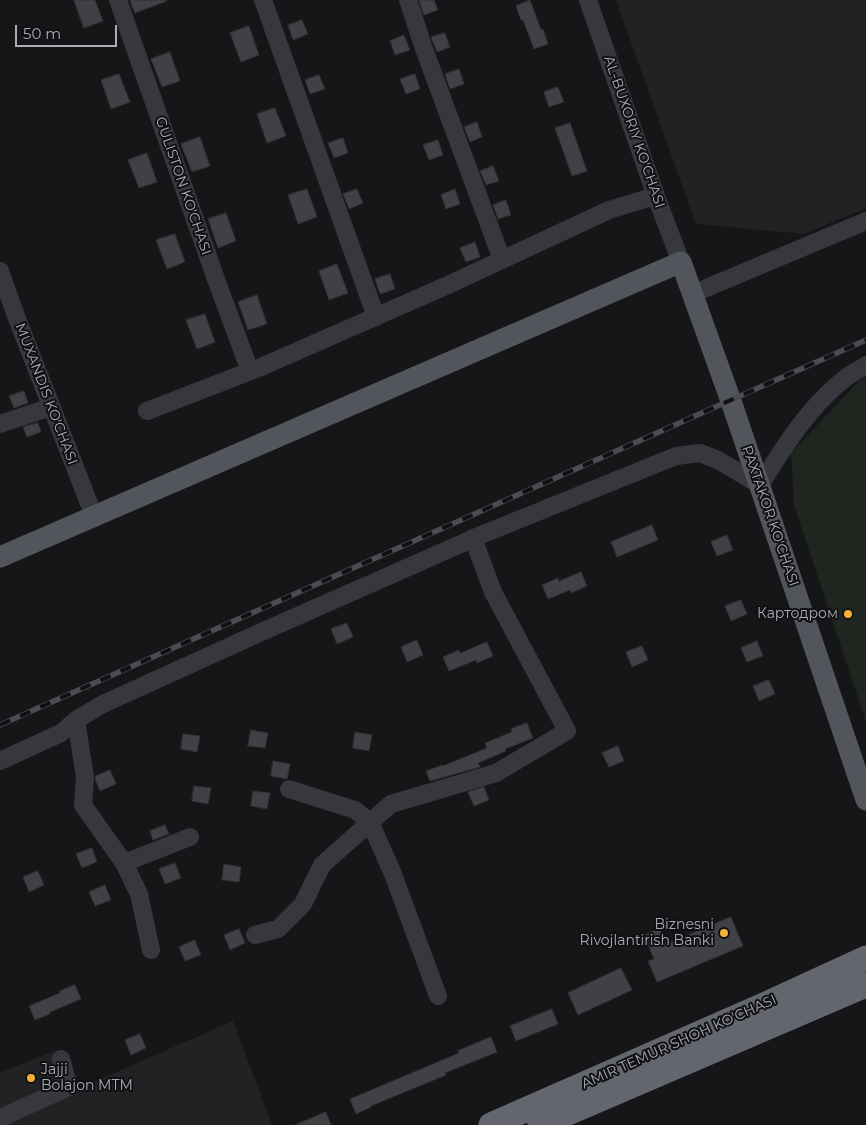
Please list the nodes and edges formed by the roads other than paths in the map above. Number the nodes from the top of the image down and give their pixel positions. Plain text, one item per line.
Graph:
1 (118, 0) edge
2 (263, 0) edge
3 (408, 0) edge
4 (588, 0) edge
5 (656, 196) junction
6 (866, 221) edge
7 (502, 260) junction
8 (681, 262) junction
9 (0, 271) edge
10 (692, 294) junction
11 (376, 317) junction
12 (866, 365) edge
13 (250, 371) junction
14 (51, 407) junction
15 (147, 410) dead end
16 (0, 424) edge
17 (760, 485) junction
18 (94, 516) junction
19 (474, 538) junction
20 (0, 557) edge
21 (76, 720) junction
22 (0, 761) edge
23 (289, 789) dead end
24 (866, 800) edge
25 (370, 822) junction
26 (190, 837) dead end
27 (124, 863) junction
28 (255, 935) dead end
29 (151, 950) dead end
30 (866, 958) edge
31 (866, 985) edge
32 (438, 996) dead end
33 (61, 1059) dead end
34 (0, 1118) edge
35 (491, 1125) edge
36 (540, 1125) edge

1 - 13 street, GULISTON KO'CHASI
2 - 11 street
3 - 7 street
4 - 5 street, AL-BUXORIY KO'CHASI
5 - 7 street
5 - 8 street, AL-BUXORIY KO'CHASI
6 - 10 street
7 - 11 street
8 - 10 main road, PAXTAKOR KO'CHASI
8 - 18 main road
9 - 14 street, MUXANDIS KO'CHASI
10 - 17 main road, PAXTAKOR KO'CHASI
11 - 13 street
12 - 17 street
13 - 15 street
14 - 16 street
14 - 18 street, MUXANDIS KO'CHASI
17 - 19 street
17 - 24 main road, PAXTAKOR KO'CHASI
18 - 20 main road
19 - 21 street
19 - 25 street
21 - 22 street
21 - 27 street
23 - 25 street
25 - 28 street
25 - 32 street
26 - 27 street
27 - 29 street
30 - 35 highway, AMIR TEMUR SHOH KO'CHASI
31 - 36 highway, AMIR TEMUR SHOH KO'CHASI
33 - 34 street

